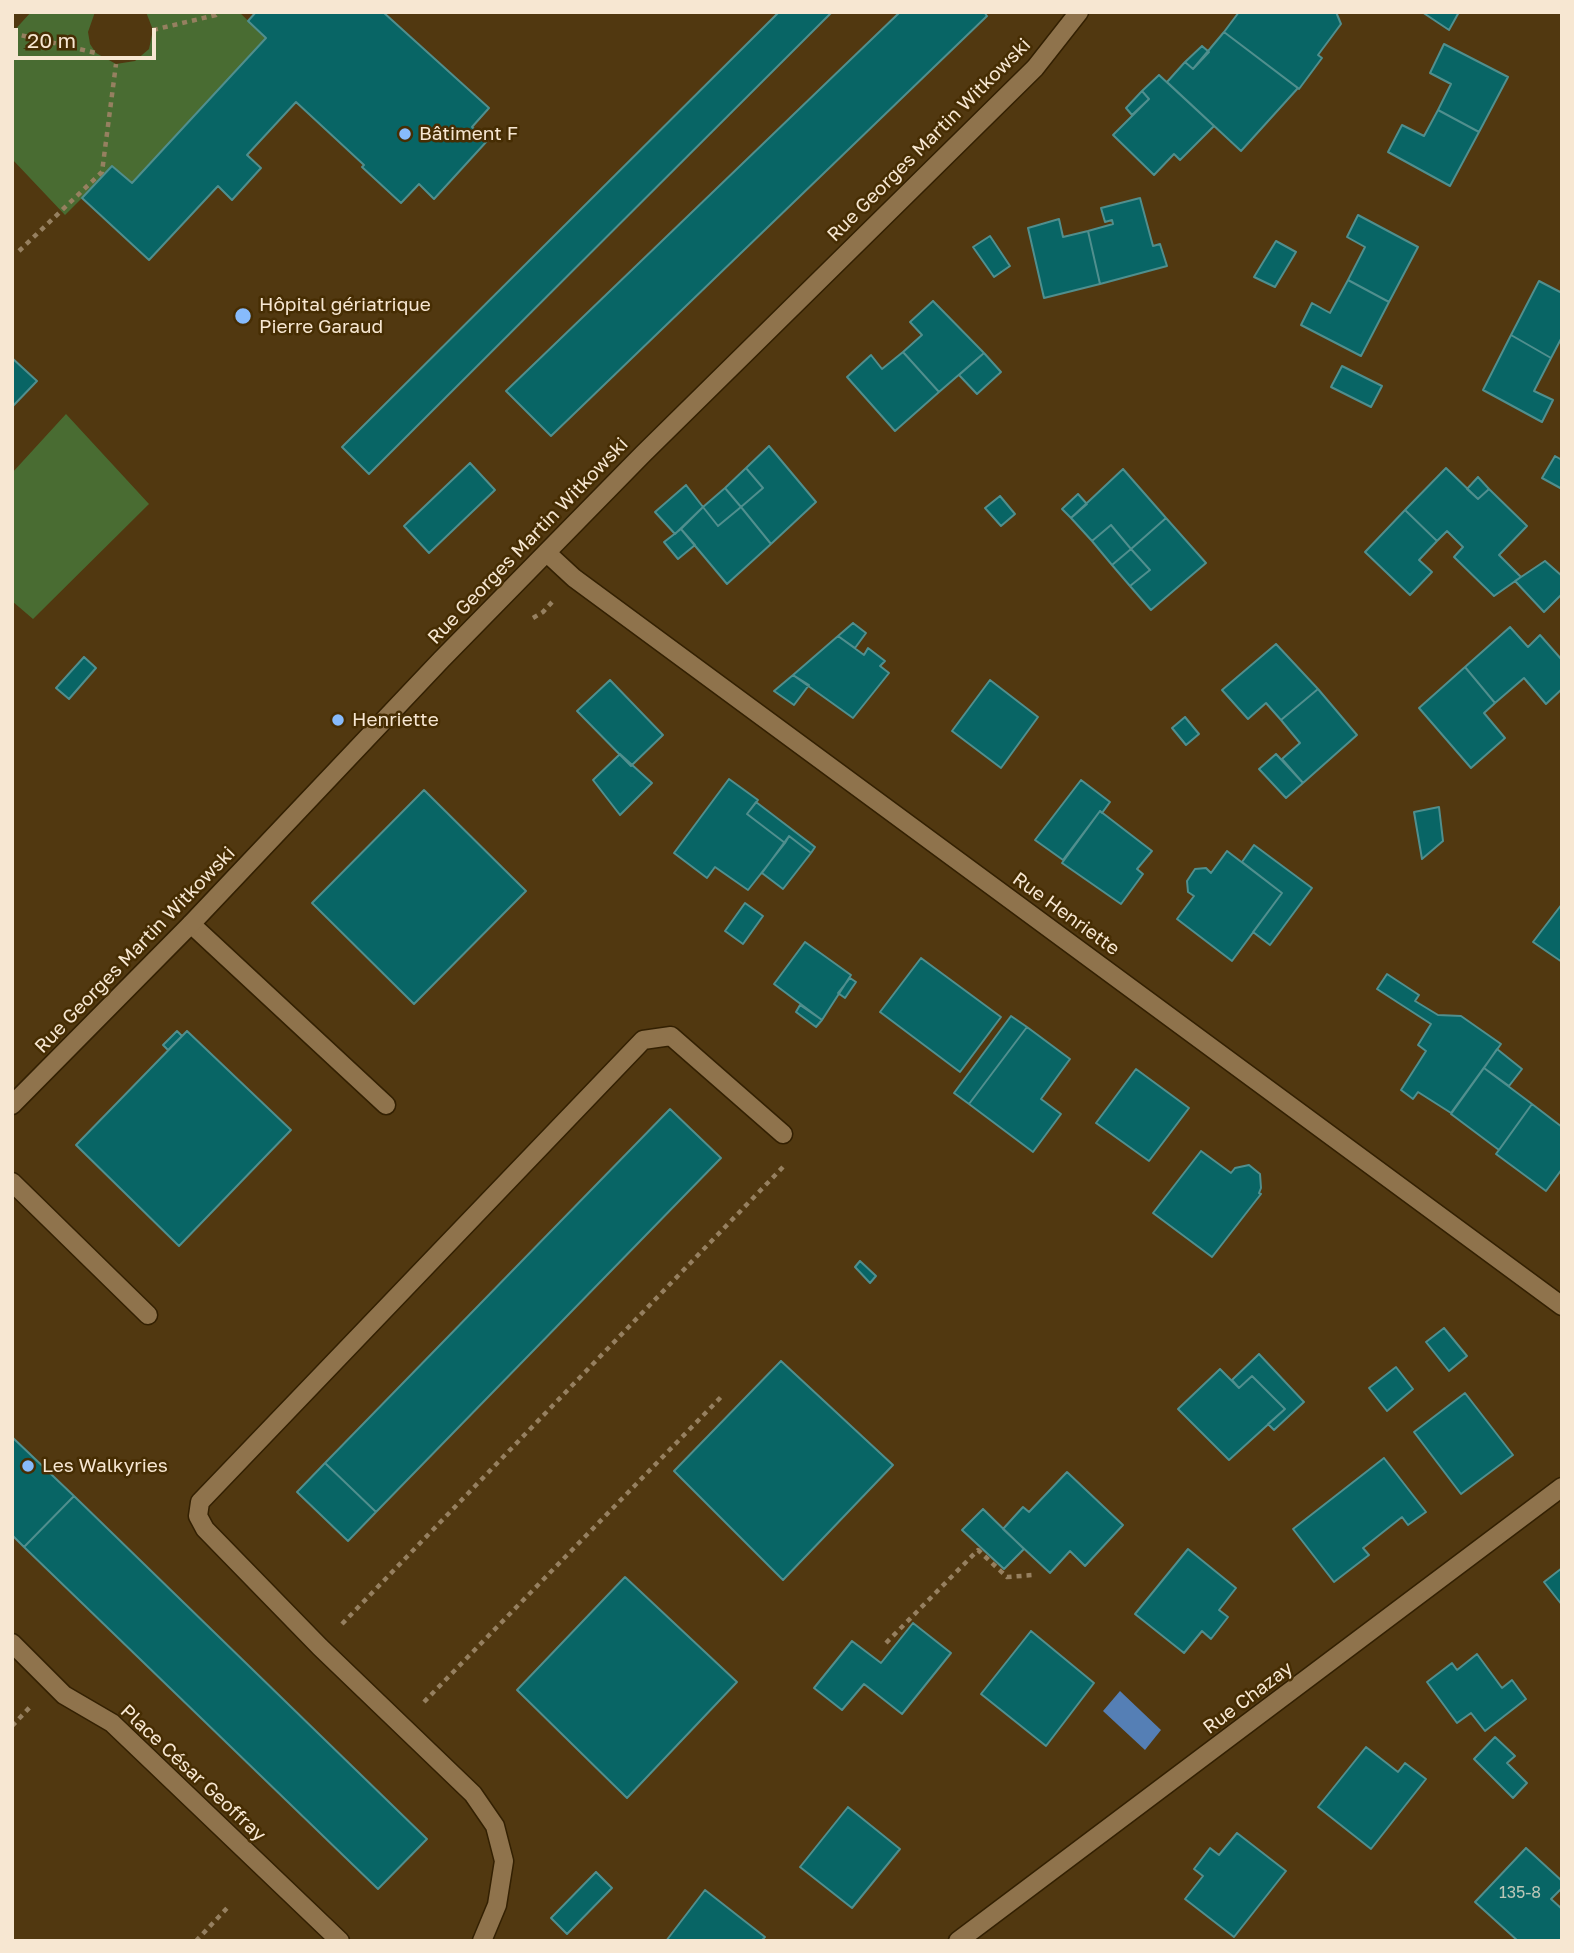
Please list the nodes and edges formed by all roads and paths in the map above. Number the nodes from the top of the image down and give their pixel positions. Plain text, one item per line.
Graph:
1 (219, 12) edge
2 (1079, 12) edge
3 (153, 30) dead end
4 (12, 33) edge
5 (96, 53) dead end
6 (116, 64) dead end
7 (19, 251) dead end
8 (547, 553) junction
9 (558, 595) dead end
10 (533, 618) dead end
11 (191, 924) junction
12 (12, 1105) edge
13 (386, 1105) dead end
14 (783, 1134) joint
15 (12, 1182) edge
16 (1562, 1306) edge
17 (148, 1315) dead end
18 (723, 1395) dead end
19 (1562, 1487) edge
20 (1033, 1575) dead end
21 (12, 1643) edge
22 (886, 1643) dead end
23 (320, 1647) junction
24 (32, 1706) dead end
25 (402, 1725) junction
26 (12, 1726) edge
27 (229, 1906) dead end
28 (196, 1941) edge
29 (340, 1941) edge
30 (482, 1941) edge
31 (958, 1941) edge

1 - 3 path
2 - 8 street, Rue Georges Martin Witkowski
4 - 5 path
6 - 7 path
8 - 11 street, Rue Georges Martin Witkowski
8 - 16 street, Rue Henriette
9 - 10 path
11 - 12 street, Rue Georges Martin Witkowski
11 - 13 street
14 - 23 path
14 - 23 street
15 - 17 street
18 - 25 path
19 - 31 street, Rue Chazay
20 - 22 path
21 - 29 street, Place César Geoffray
23 - 25 street
24 - 26 path
25 - 30 street
27 - 28 path

